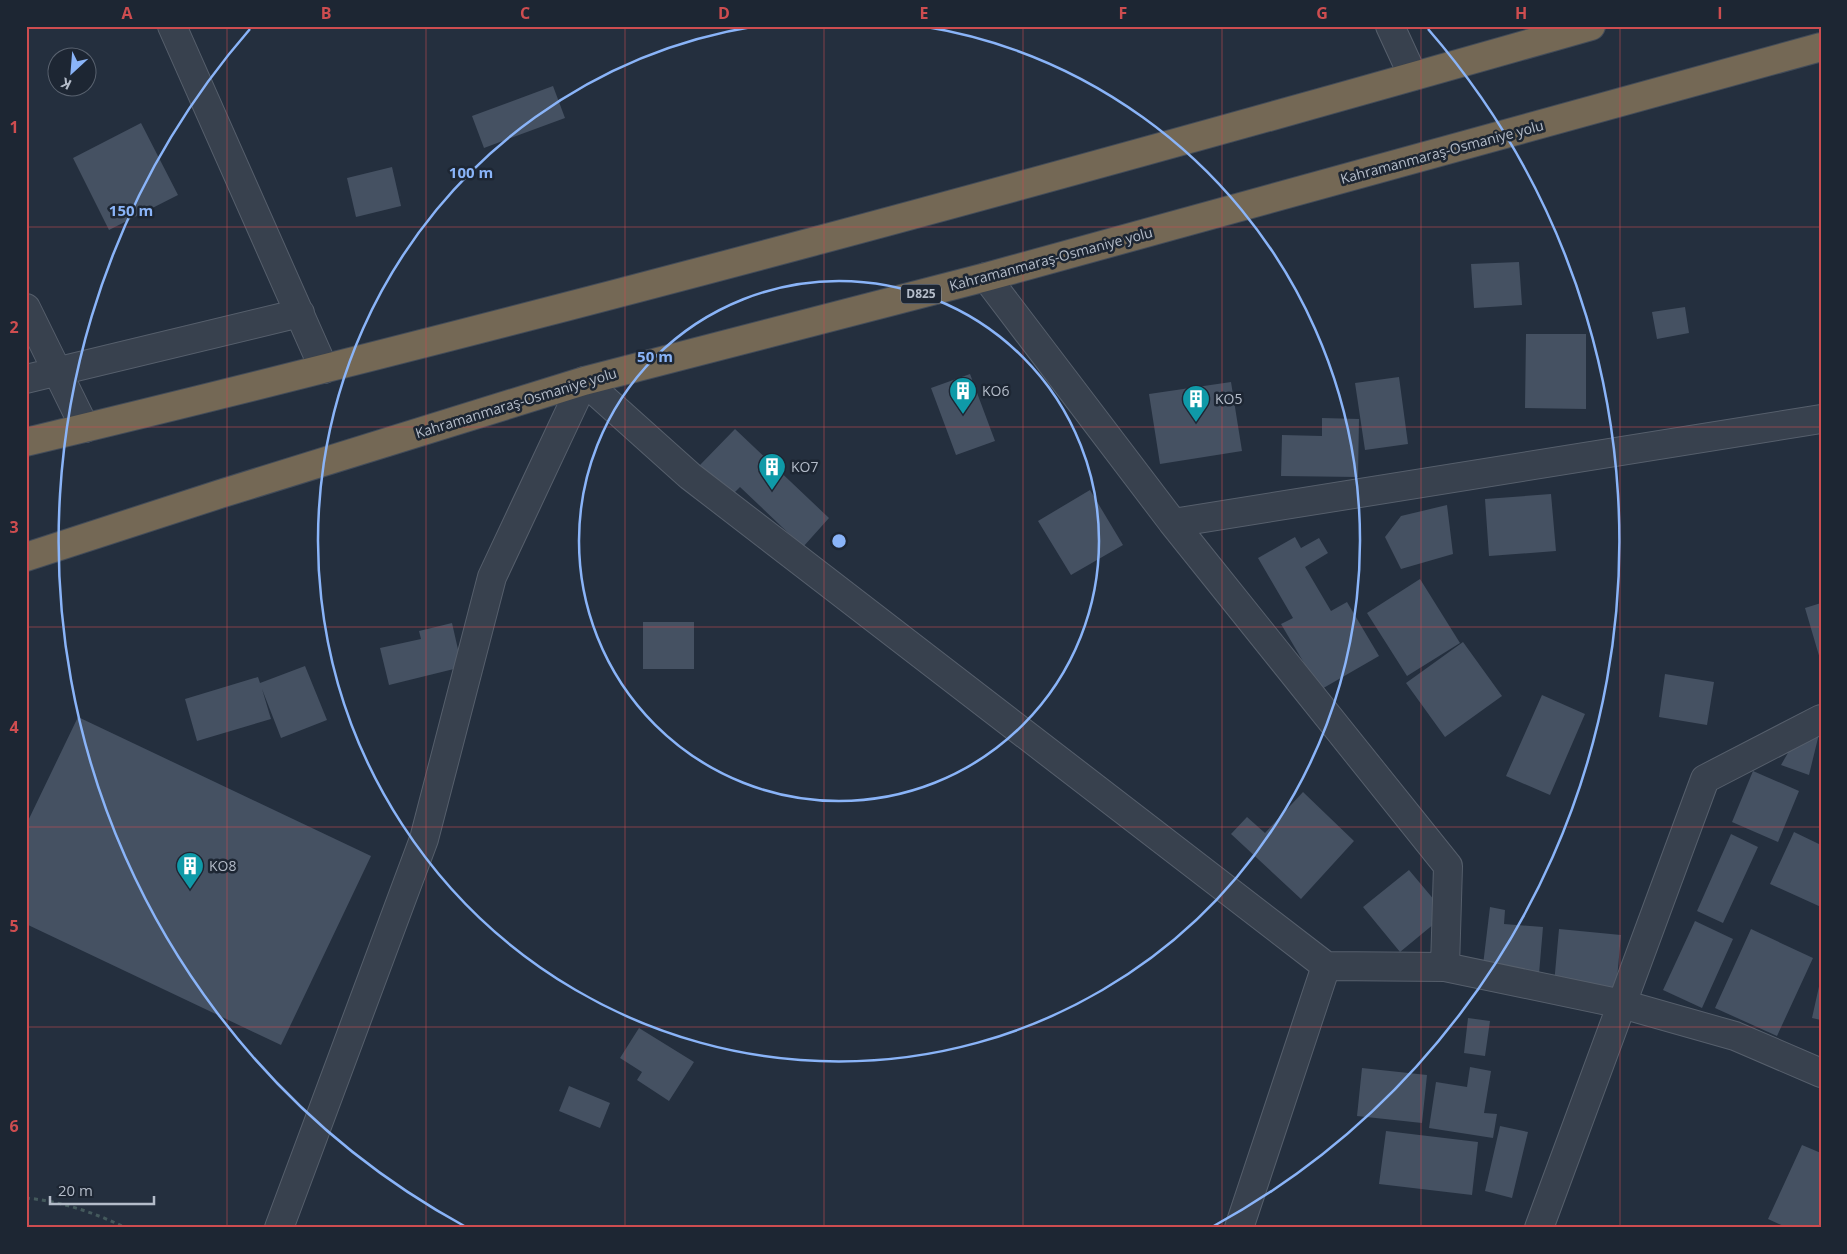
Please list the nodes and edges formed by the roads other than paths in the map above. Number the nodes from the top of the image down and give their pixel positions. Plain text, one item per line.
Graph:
1 (172, 26) edge
2 (1390, 26) edge
3 (1591, 26) edge
4 (1821, 47) edge
5 (1412, 76) junction
6 (986, 277) junction
7 (26, 308) edge
8 (300, 314) junction
9 (324, 368) junction
10 (57, 372) junction
11 (26, 379) edge
12 (584, 381) junction
13 (1821, 419) edge
14 (85, 428) junction
15 (26, 442) edge
16 (1173, 523) junction
17 (26, 557) edge
18 (1821, 719) edge
19 (1326, 966) junction
20 (1445, 967) junction
21 (1622, 1004) junction
22 (1821, 1073) edge
23 (279, 1228) edge
24 (1239, 1228) edge
25 (1539, 1228) edge

1 - 8 street
2 - 5 street
3 - 5 highway
4 - 6 highway, Kahramanmaraş-Osmaniye yolu / D825
5 - 9 highway
6 - 12 highway, Kahramanmaraş-Osmaniye yolu / D825
6 - 16 street
7 - 10 street
8 - 9 street
8 - 10 street
9 - 14 highway
10 - 11 street
10 - 14 street
12 - 17 highway, Kahramanmaraş-Osmaniye yolu / D825
12 - 19 street
12 - 23 street
13 - 16 street
14 - 15 highway
16 - 20 street
18 - 21 street
19 - 20 street
19 - 24 street
20 - 21 street
21 - 22 street
21 - 25 street

